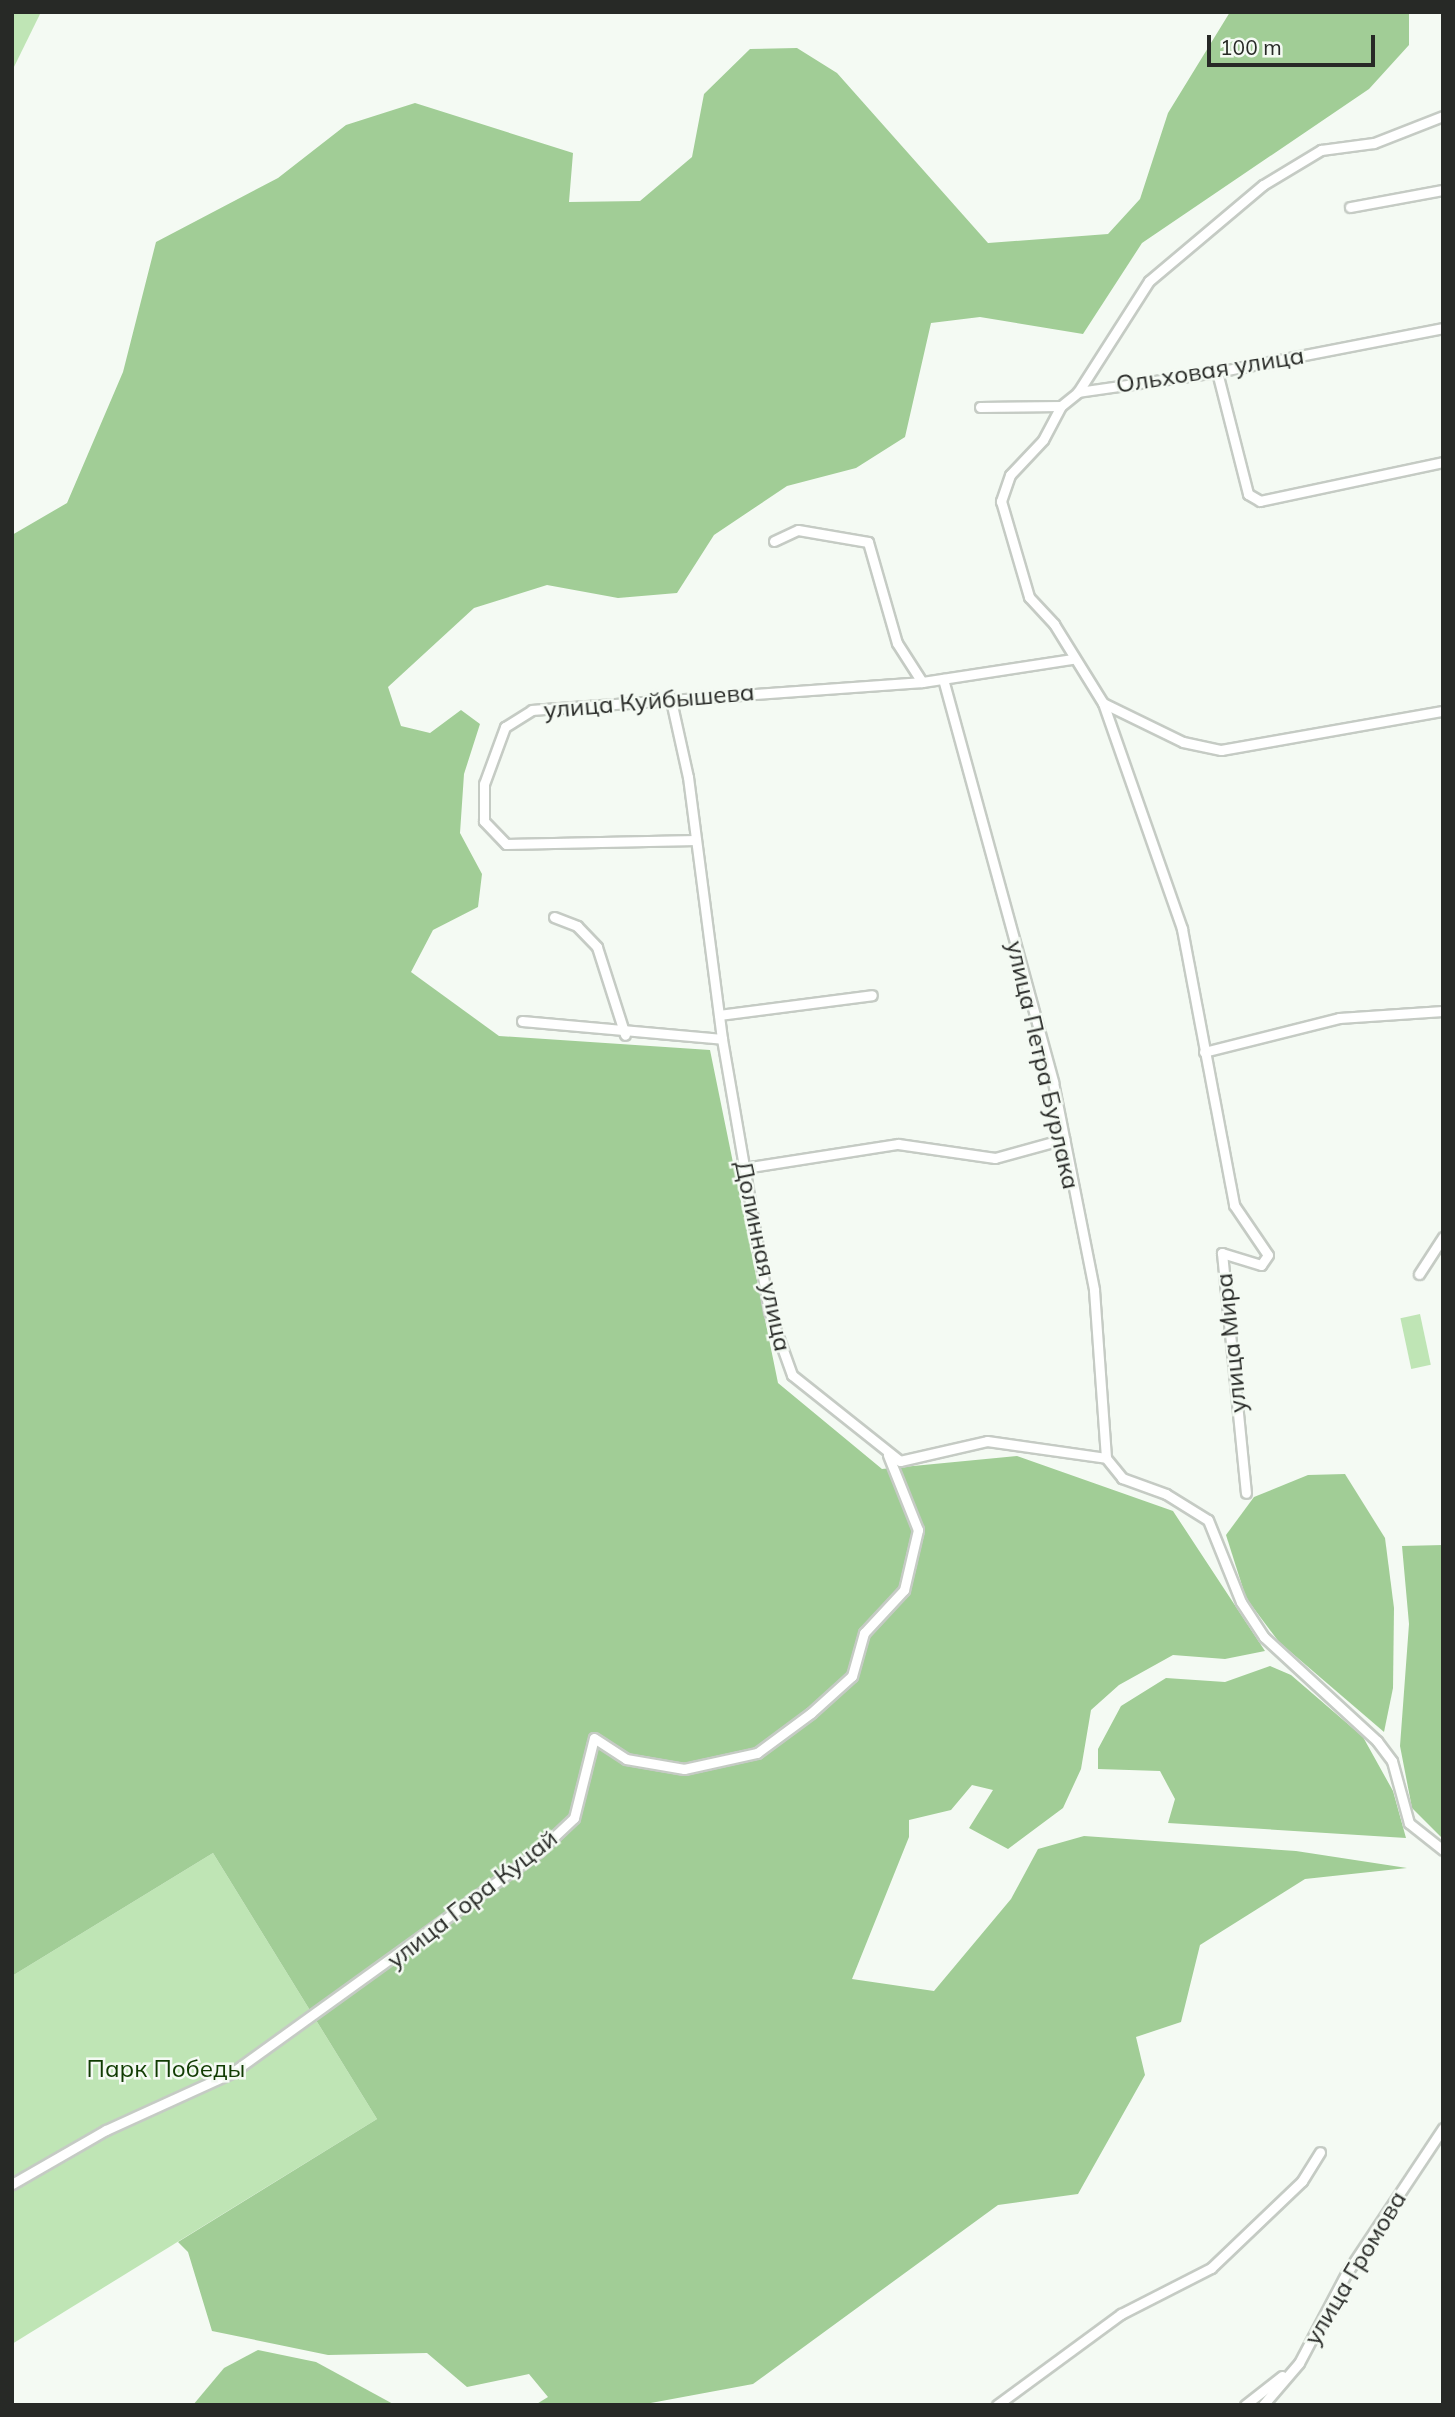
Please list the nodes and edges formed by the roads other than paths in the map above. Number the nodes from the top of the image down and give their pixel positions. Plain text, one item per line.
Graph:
1 (1443, 116) edge
2 (1443, 190) edge
3 (1350, 207) dead end
4 (1443, 328) edge
5 (1217, 372) junction
6 (1078, 392) junction
7 (1061, 406) junction
8 (980, 407) dead end
9 (1443, 462) edge
10 (774, 541) dead end
11 (1073, 659) junction
12 (943, 679) junction
13 (922, 682) junction
14 (670, 696) junction
15 (1103, 703) junction
16 (1443, 711) edge
17 (696, 840) junction
18 (554, 918) dead end
19 (872, 995) dead end
20 (1443, 1011) edge
21 (719, 1015) junction
22 (522, 1021) dead end
23 (625, 1035) junction
24 (722, 1039) junction
25 (1204, 1052) junction
26 (1064, 1139) junction
27 (744, 1168) junction
28 (1443, 1237) edge
29 (1419, 1274) dead end
30 (888, 1455) junction
31 (1105, 1458) junction
32 (1245, 1493) dead end
33 (1443, 1850) edge
34 (1443, 2128) edge
35 (1320, 2152) dead end
36 (12, 2184) edge
37 (1298, 2363) junction
38 (998, 2405) edge
39 (1245, 2405) edge
40 (1262, 2405) edge

1 - 6 street
2 - 3 street
4 - 5 street, Ольховая улица
5 - 6 street, Ольховая улица
5 - 9 street
6 - 7 street
7 - 8 street
7 - 11 street
10 - 13 street
11 - 12 street, улица Куйбышева
11 - 15 street
12 - 13 street, улица Куйбышева
12 - 26 street, улица Петра Бурлака
13 - 14 street, улица Куйбышева
14 - 17 street, Долинная улица
14 - 17 street, улица Куйбышева
15 - 16 street
15 - 25 street, улица Мира
17 - 21 street, Долинная улица
18 - 23 street
19 - 21 street
20 - 25 street
21 - 24 street, Долинная улица
22 - 23 street
23 - 24 street
24 - 27 street, Долинная улица
25 - 32 street, улица Мира
26 - 27 street
26 - 31 street, улица Петра Бурлака
27 - 30 street, Долинная улица
28 - 29 street
30 - 31 street
30 - 36 street, улица Гора Куцай
31 - 33 street
34 - 37 street, улица Громова
35 - 38 street
37 - 39 street
37 - 40 street, улица Громова

